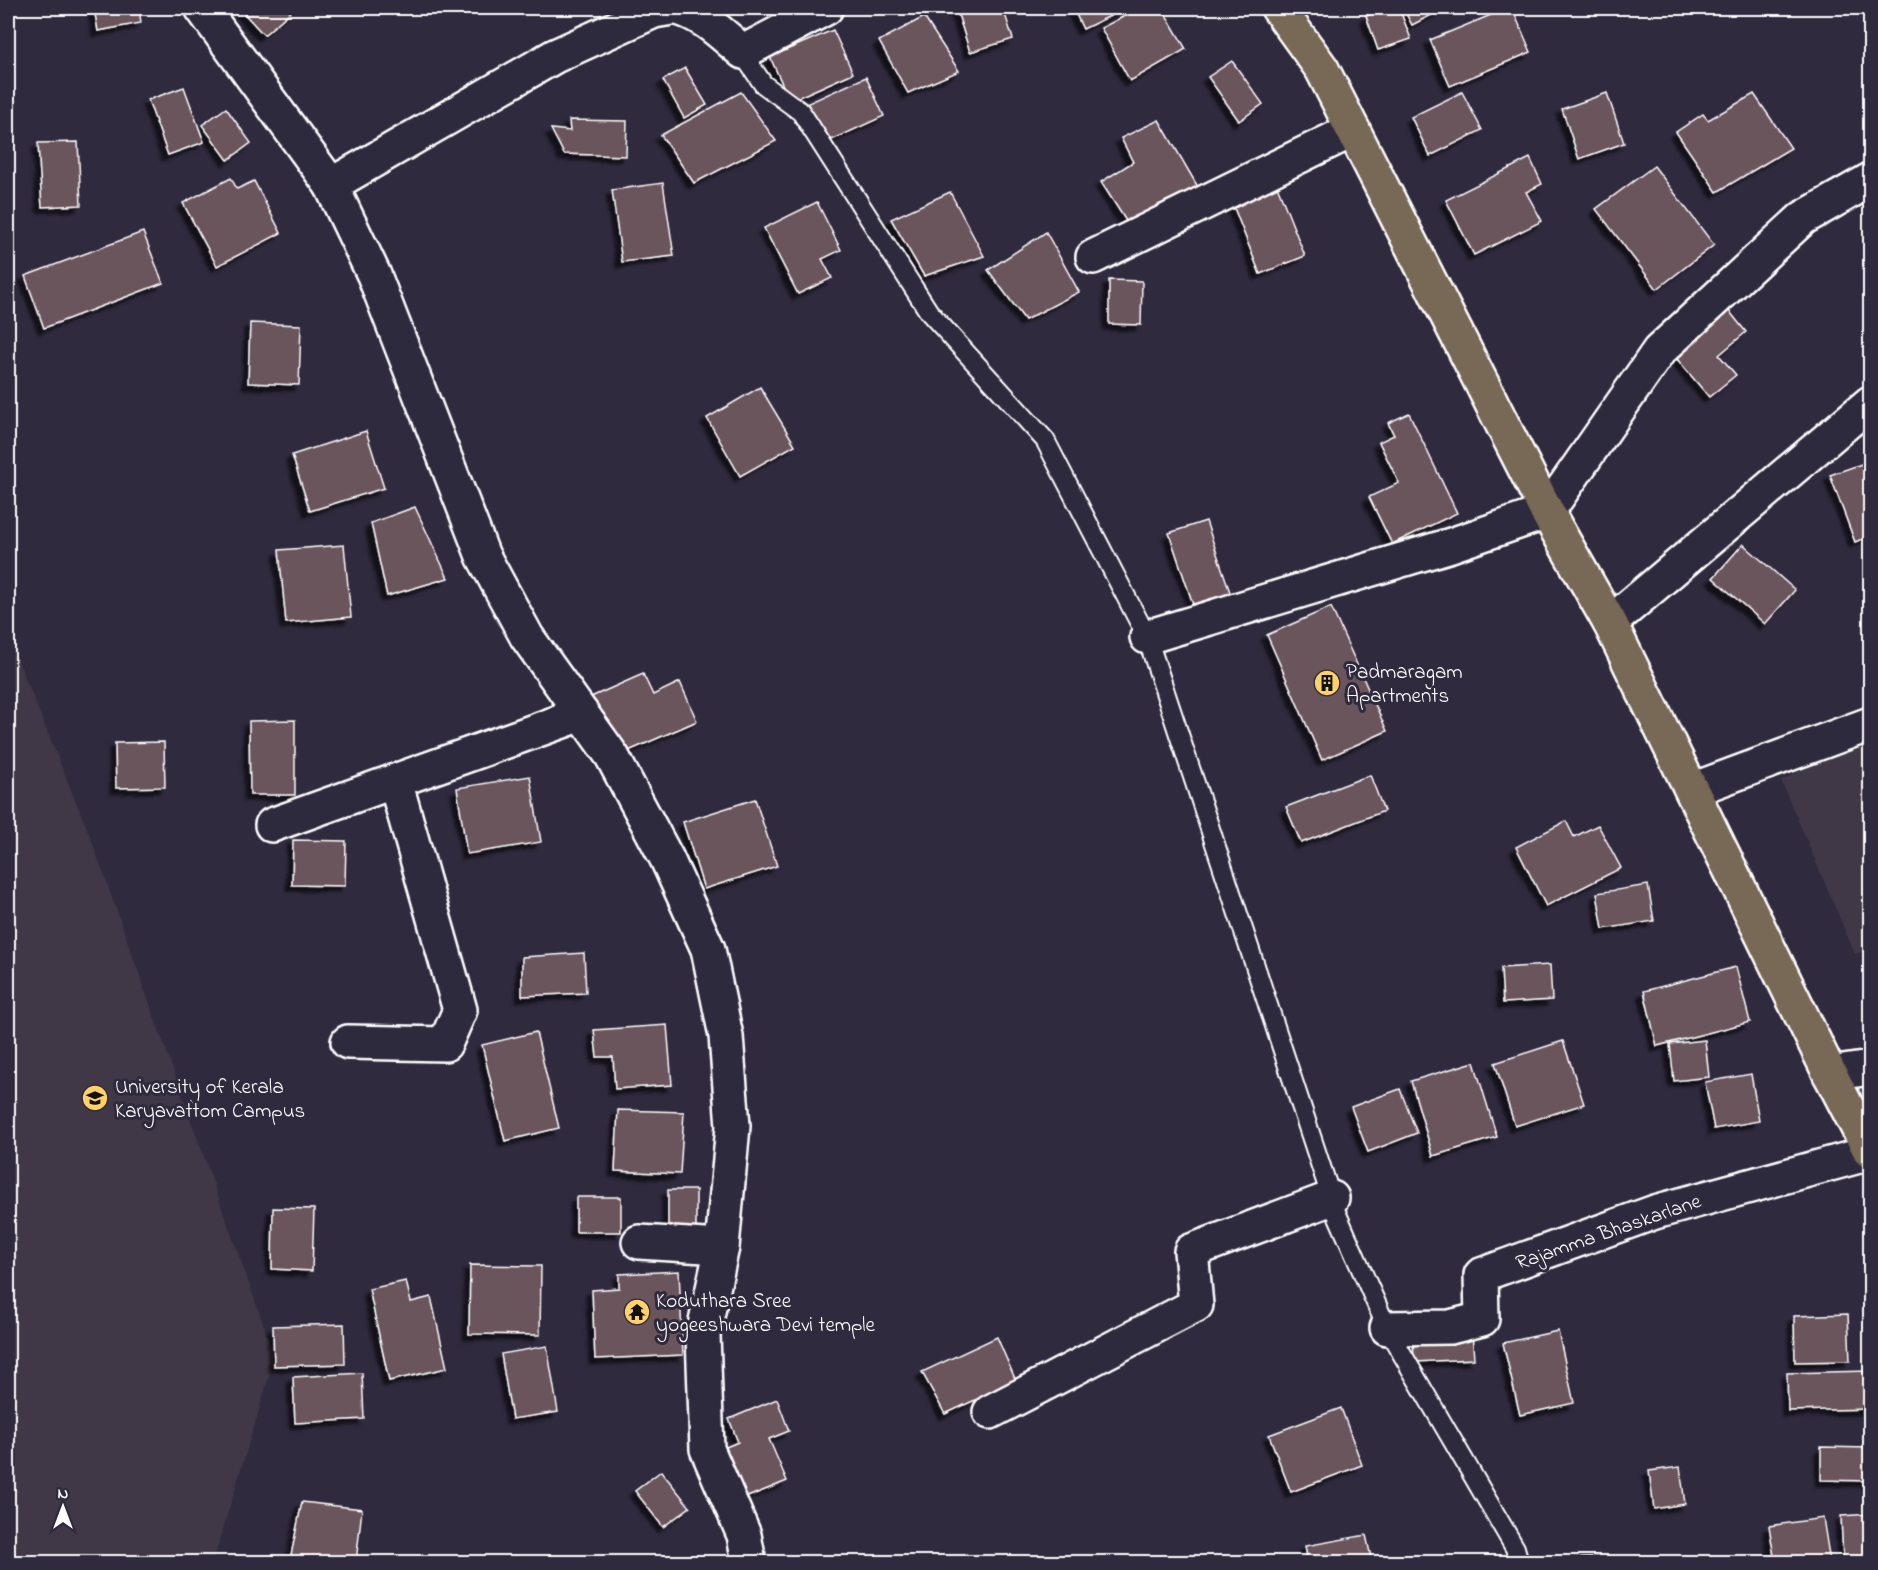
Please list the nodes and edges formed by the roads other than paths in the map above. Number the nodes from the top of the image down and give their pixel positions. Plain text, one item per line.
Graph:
1 (202, 8) edge
2 (672, 8) edge
3 (678, 8) edge
4 (699, 8) edge
5 (826, 8) edge
6 (1278, 8) edge
7 (743, 52) junction
8 (1353, 130) junction
9 (331, 185) junction
10 (1866, 192) edge
11 (1093, 257) dead end
12 (1870, 403) edge
13 (1547, 513) junction
14 (1610, 623) junction
15 (1147, 637) junction
16 (582, 714) junction
17 (1870, 724) edge
18 (395, 781) junction
19 (1692, 790) junction
20 (272, 825) dead end
21 (348, 1042) dead end
22 (1870, 1068) edge
23 (1830, 1074) junction
24 (1870, 1152) edge
25 (1332, 1198) junction
26 (639, 1242) dead end
27 (722, 1247) junction
28 (1387, 1328) junction
29 (990, 1412) dead end
30 (749, 1563) edge
31 (1519, 1563) edge

1 - 9 street
2 - 9 street
3 - 7 street
4 - 7 lane
5 - 7 street
6 - 8 main road
7 - 15 lane
8 - 11 street
8 - 13 main road
9 - 16 street
10 - 13 street
12 - 14 street
13 - 14 main road
13 - 15 street
14 - 19 main road
15 - 25 lane
16 - 18 street
16 - 27 street
17 - 19 street
18 - 20 street
18 - 21 street
19 - 23 main road
22 - 23 street
23 - 24 main road
24 - 28 street, Rajamma Bhaskarlane
25 - 28 lane
25 - 29 street
26 - 27 street
27 - 30 street
28 - 31 lane

